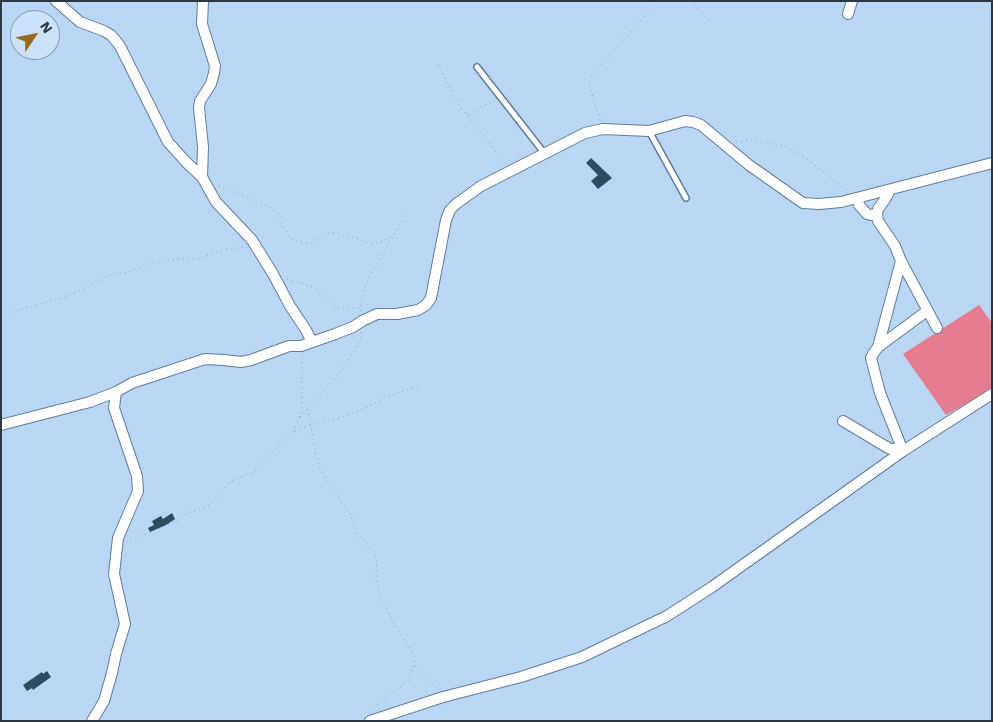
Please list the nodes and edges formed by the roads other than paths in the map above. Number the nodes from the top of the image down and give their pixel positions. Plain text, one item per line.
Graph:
1 (56, 1) edge
2 (203, 1) edge
3 (852, 1) edge
4 (848, 14) dead end
5 (477, 66) dead end
6 (649, 131) junction
7 (545, 154) junction
8 (992, 163) edge
9 (202, 177) junction
10 (890, 190) junction
11 (686, 198) dead end
12 (858, 198) junction
13 (877, 214) junction
14 (901, 261) junction
15 (927, 311) junction
16 (937, 328) dead end
17 (312, 342) junction
18 (878, 347) junction
19 (116, 392) junction
20 (992, 394) edge
21 (843, 421) dead end
22 (1, 425) edge
23 (902, 449) junction
24 (371, 720) edge
25 (92, 721) edge

1 - 9 street
2 - 9 street
3 - 4 street
5 - 7 lane
6 - 7 street
6 - 11 lane
6 - 12 street
7 - 17 street
8 - 10 street
9 - 17 street
10 - 12 street
10 - 13 street
12 - 13 street
13 - 14 street
14 - 15 street
14 - 18 street
15 - 16 street
15 - 18 street
17 - 19 street
18 - 23 street
19 - 22 street
19 - 25 street
20 - 23 street
21 - 23 street
23 - 24 street

